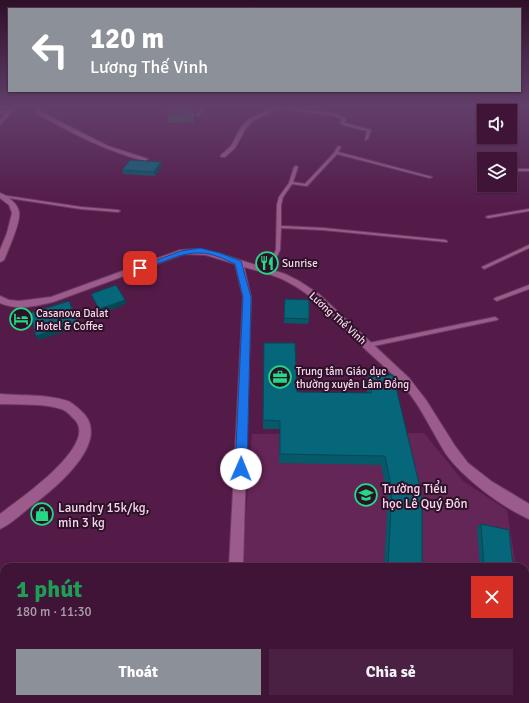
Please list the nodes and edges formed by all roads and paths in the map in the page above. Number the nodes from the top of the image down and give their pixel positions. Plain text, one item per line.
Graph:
1 (90, 140) edge
2 (237, 140) edge
3 (339, 147) dead end
4 (336, 153) junction
5 (223, 156) dead end
6 (145, 159) edge
7 (296, 167) dead end
8 (517, 170) edge
9 (529, 170) edge
10 (430, 176) dead end
11 (291, 183) junction
12 (1, 195) edge
13 (529, 210) edge
14 (118, 211) dead end
15 (488, 217) dead end
16 (279, 227) junction
17 (445, 241) dead end
18 (529, 246) edge
19 (0, 260) edge
20 (239, 263) junction
21 (484, 268) dead end
22 (268, 270) junction
23 (529, 287) edge
24 (0, 299) edge
25 (497, 299) dead end
26 (495, 319) dead end
27 (369, 345) junction
28 (0, 399) edge
29 (529, 512) edge
30 (0, 522) edge
31 (236, 563) edge

1 - 6 street
2 - 5 street
3 - 4 lane
4 - 10 lane
4 - 11 lane
7 - 11 lane
8 - 9 lane
11 - 16 lane
12 - 14 lane
12 - 19 street
13 - 15 lane
16 - 17 lane
16 - 22 lane
18 - 21 lane
20 - 22 street, Lương Thế Vinh
20 - 24 street, Lương Thế Vinh
20 - 31 street
22 - 27 street, Lương Thế Vinh
23 - 25 lane
26 - 27 lane
27 - 29 street, Lương Thế Vinh
28 - 30 street

